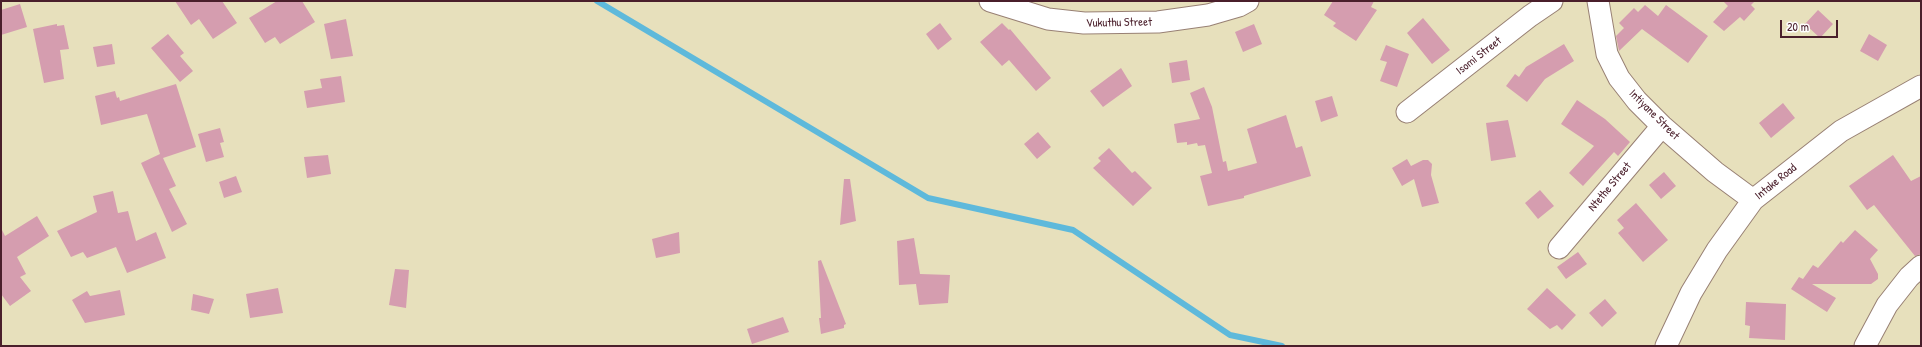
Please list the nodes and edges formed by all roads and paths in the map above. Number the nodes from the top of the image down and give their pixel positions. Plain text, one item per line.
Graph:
1 (990, 1) edge
2 (1248, 1) edge
3 (1552, 1) edge
4 (1598, 1) edge
5 (1921, 86) edge
6 (1407, 112) dead end
7 (1662, 126) junction
8 (1753, 200) junction
9 (1559, 248) dead end
10 (1921, 266) edge
11 (1671, 344) edge
12 (1865, 346) edge

1 - 2 street, Vukuthu Street
3 - 6 street, Isomi Street
4 - 7 street, Intiyane Street
5 - 8 street, Intake Road
7 - 8 street, Intiyane Street
7 - 9 street, Ntethe Street
8 - 11 street, Intake Road
10 - 12 street

